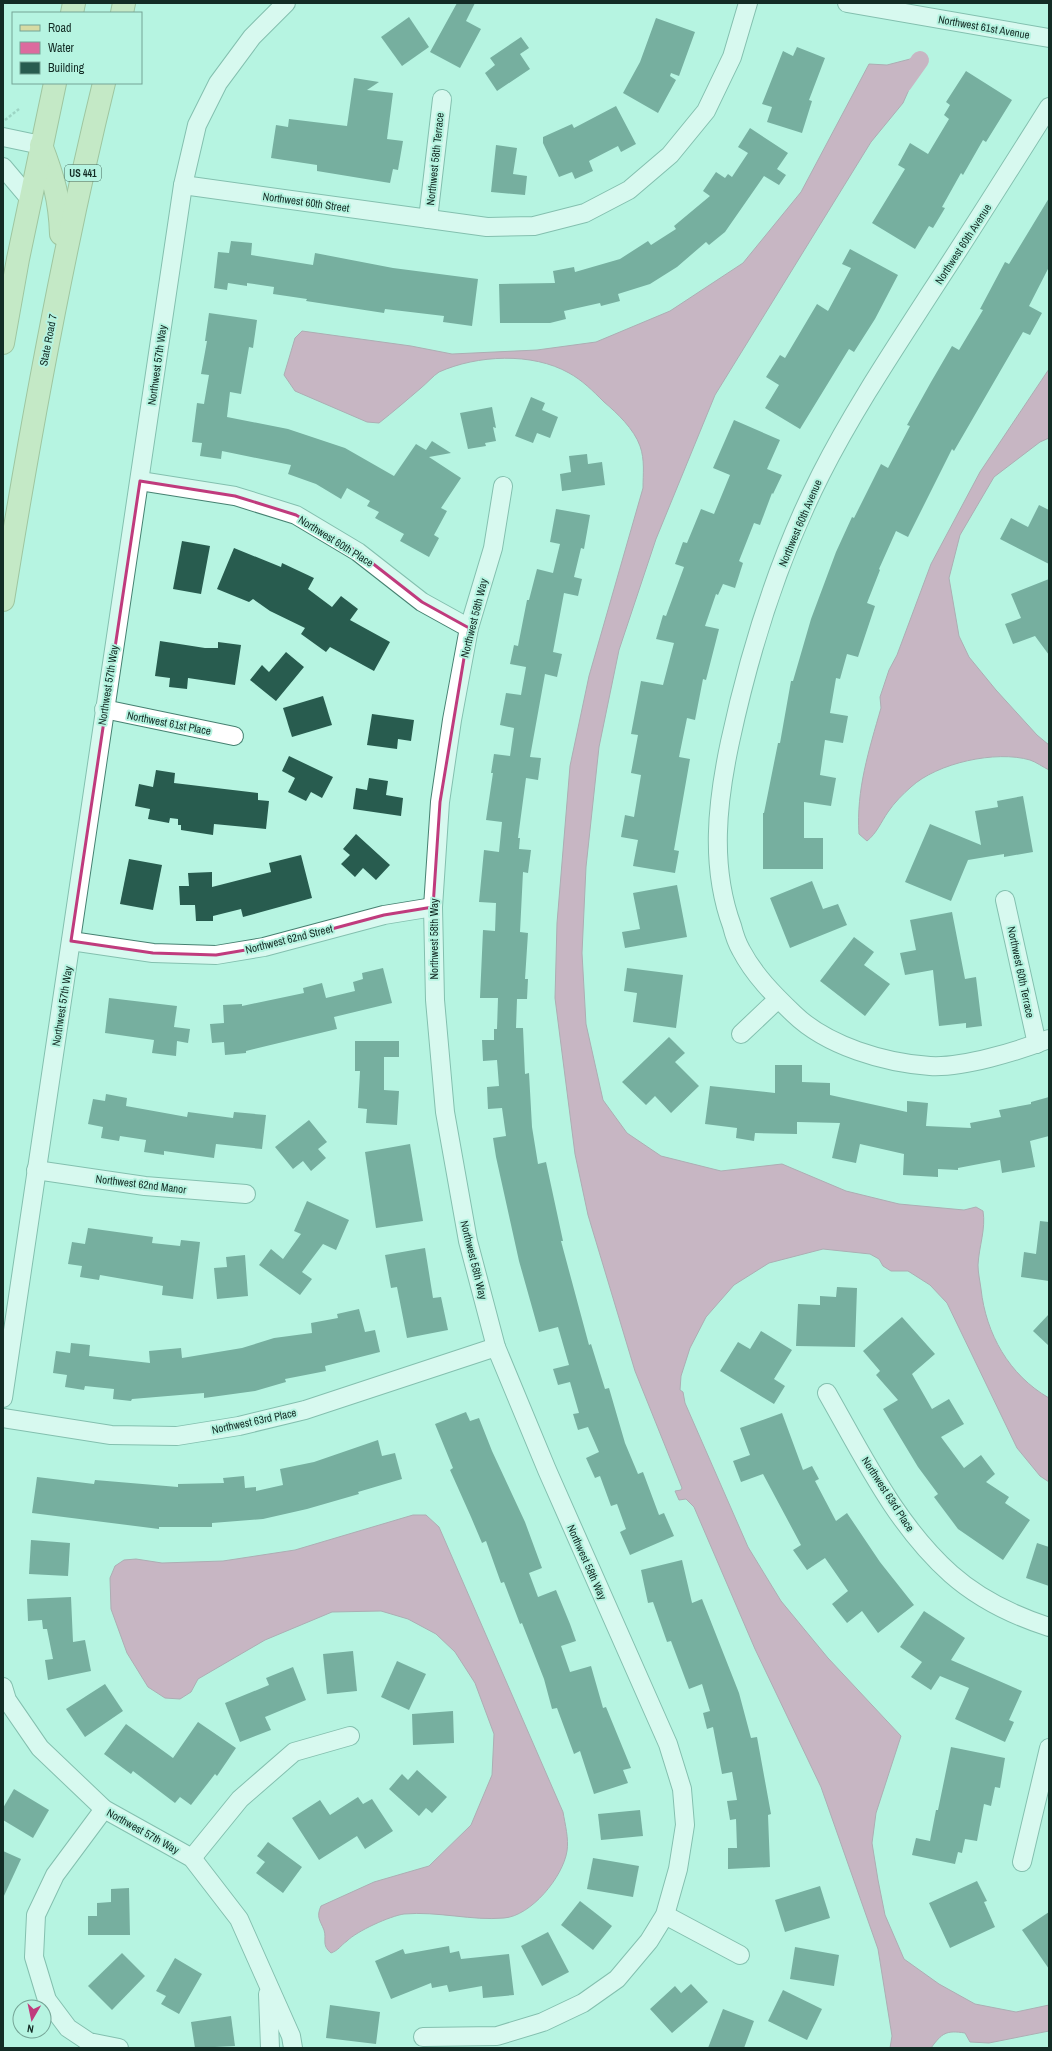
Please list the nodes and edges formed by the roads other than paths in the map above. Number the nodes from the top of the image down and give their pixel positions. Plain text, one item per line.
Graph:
1 (286, 3) edge
2 (748, 3) edge
3 (847, 3) edge
4 (1049, 38) edge
5 (55, 84) edge
6 (104, 84) edge
7 (442, 99) dead end
8 (1049, 107) edge
9 (3, 137) edge
10 (41, 145) junction
11 (3, 167) edge
12 (183, 185) junction
13 (30, 199) junction
14 (428, 218) junction
15 (63, 263) junction
16 (3, 343) edge
17 (140, 481) junction
18 (502, 486) dead end
19 (3, 600) edge
20 (469, 628) junction
21 (104, 709) junction
22 (234, 736) dead end
23 (1006, 900) dead end
24 (433, 907) junction
25 (71, 941) junction
26 (778, 999) junction
27 (741, 1034) dead end
28 (1043, 1042) edge
29 (36, 1170) junction
30 (246, 1194) dead end
31 (496, 1347) junction
32 (827, 1394) dead end
33 (3, 1398) edge
34 (3, 1418) edge
35 (1049, 1627) edge
36 (3, 1687) edge
37 (350, 1736) dead end
38 (1049, 1748) edge
39 (104, 1809) junction
40 (192, 1858) junction
41 (1022, 1862) dead end
42 (665, 1916) junction
43 (740, 1955) dead end
44 (268, 1985) junction
45 (423, 2037) dead end
46 (119, 2048) edge
47 (270, 2048) edge
48 (293, 2048) edge

1 - 12 street, Northwest 57th Way
2 - 14 street, Northwest 60th Street
3 - 4 street, Northwest 61st Avenue
5 - 10 main road
6 - 15 main road, State Road 7 / US 441
7 - 14 street, Northwest 58th Terrace
8 - 26 street, Northwest 60th Avenue
9 - 10 street
10 - 13 main road
10 - 15 main road
11 - 13 street
12 - 14 street, Northwest 60th Street
12 - 17 street, Northwest 57th Way
13 - 16 main road
15 - 19 main road, State Road 7 / US 441
17 - 20 street, Northwest 60th Place
17 - 21 street, Northwest 57th Way
18 - 20 street, Northwest 58th Way
20 - 24 street, Northwest 58th Way
21 - 22 street, Northwest 61st Place
21 - 25 street, Northwest 57th Way
23 - 28 street, Northwest 60th Terrace
24 - 25 street, Northwest 62nd Street
24 - 31 street, Northwest 58th Way
25 - 29 street, Northwest 57th Way
26 - 27 street
26 - 28 street, Northwest 60th Avenue
29 - 30 street, Northwest 62nd Manor
29 - 33 street, Northwest 57th Way
31 - 34 street, Northwest 63rd Place
31 - 42 street, Northwest 58th Way
32 - 35 street, Northwest 63rd Place
36 - 39 street, Northwest 57th Way
37 - 40 street
38 - 41 street
39 - 40 street, Northwest 57th Way
39 - 46 street
40 - 44 street, Northwest 57th Way
42 - 43 street
42 - 45 street, Northwest 58th Way
44 - 47 street, Northwest 57th Way
44 - 48 street, Northwest 57th Way

